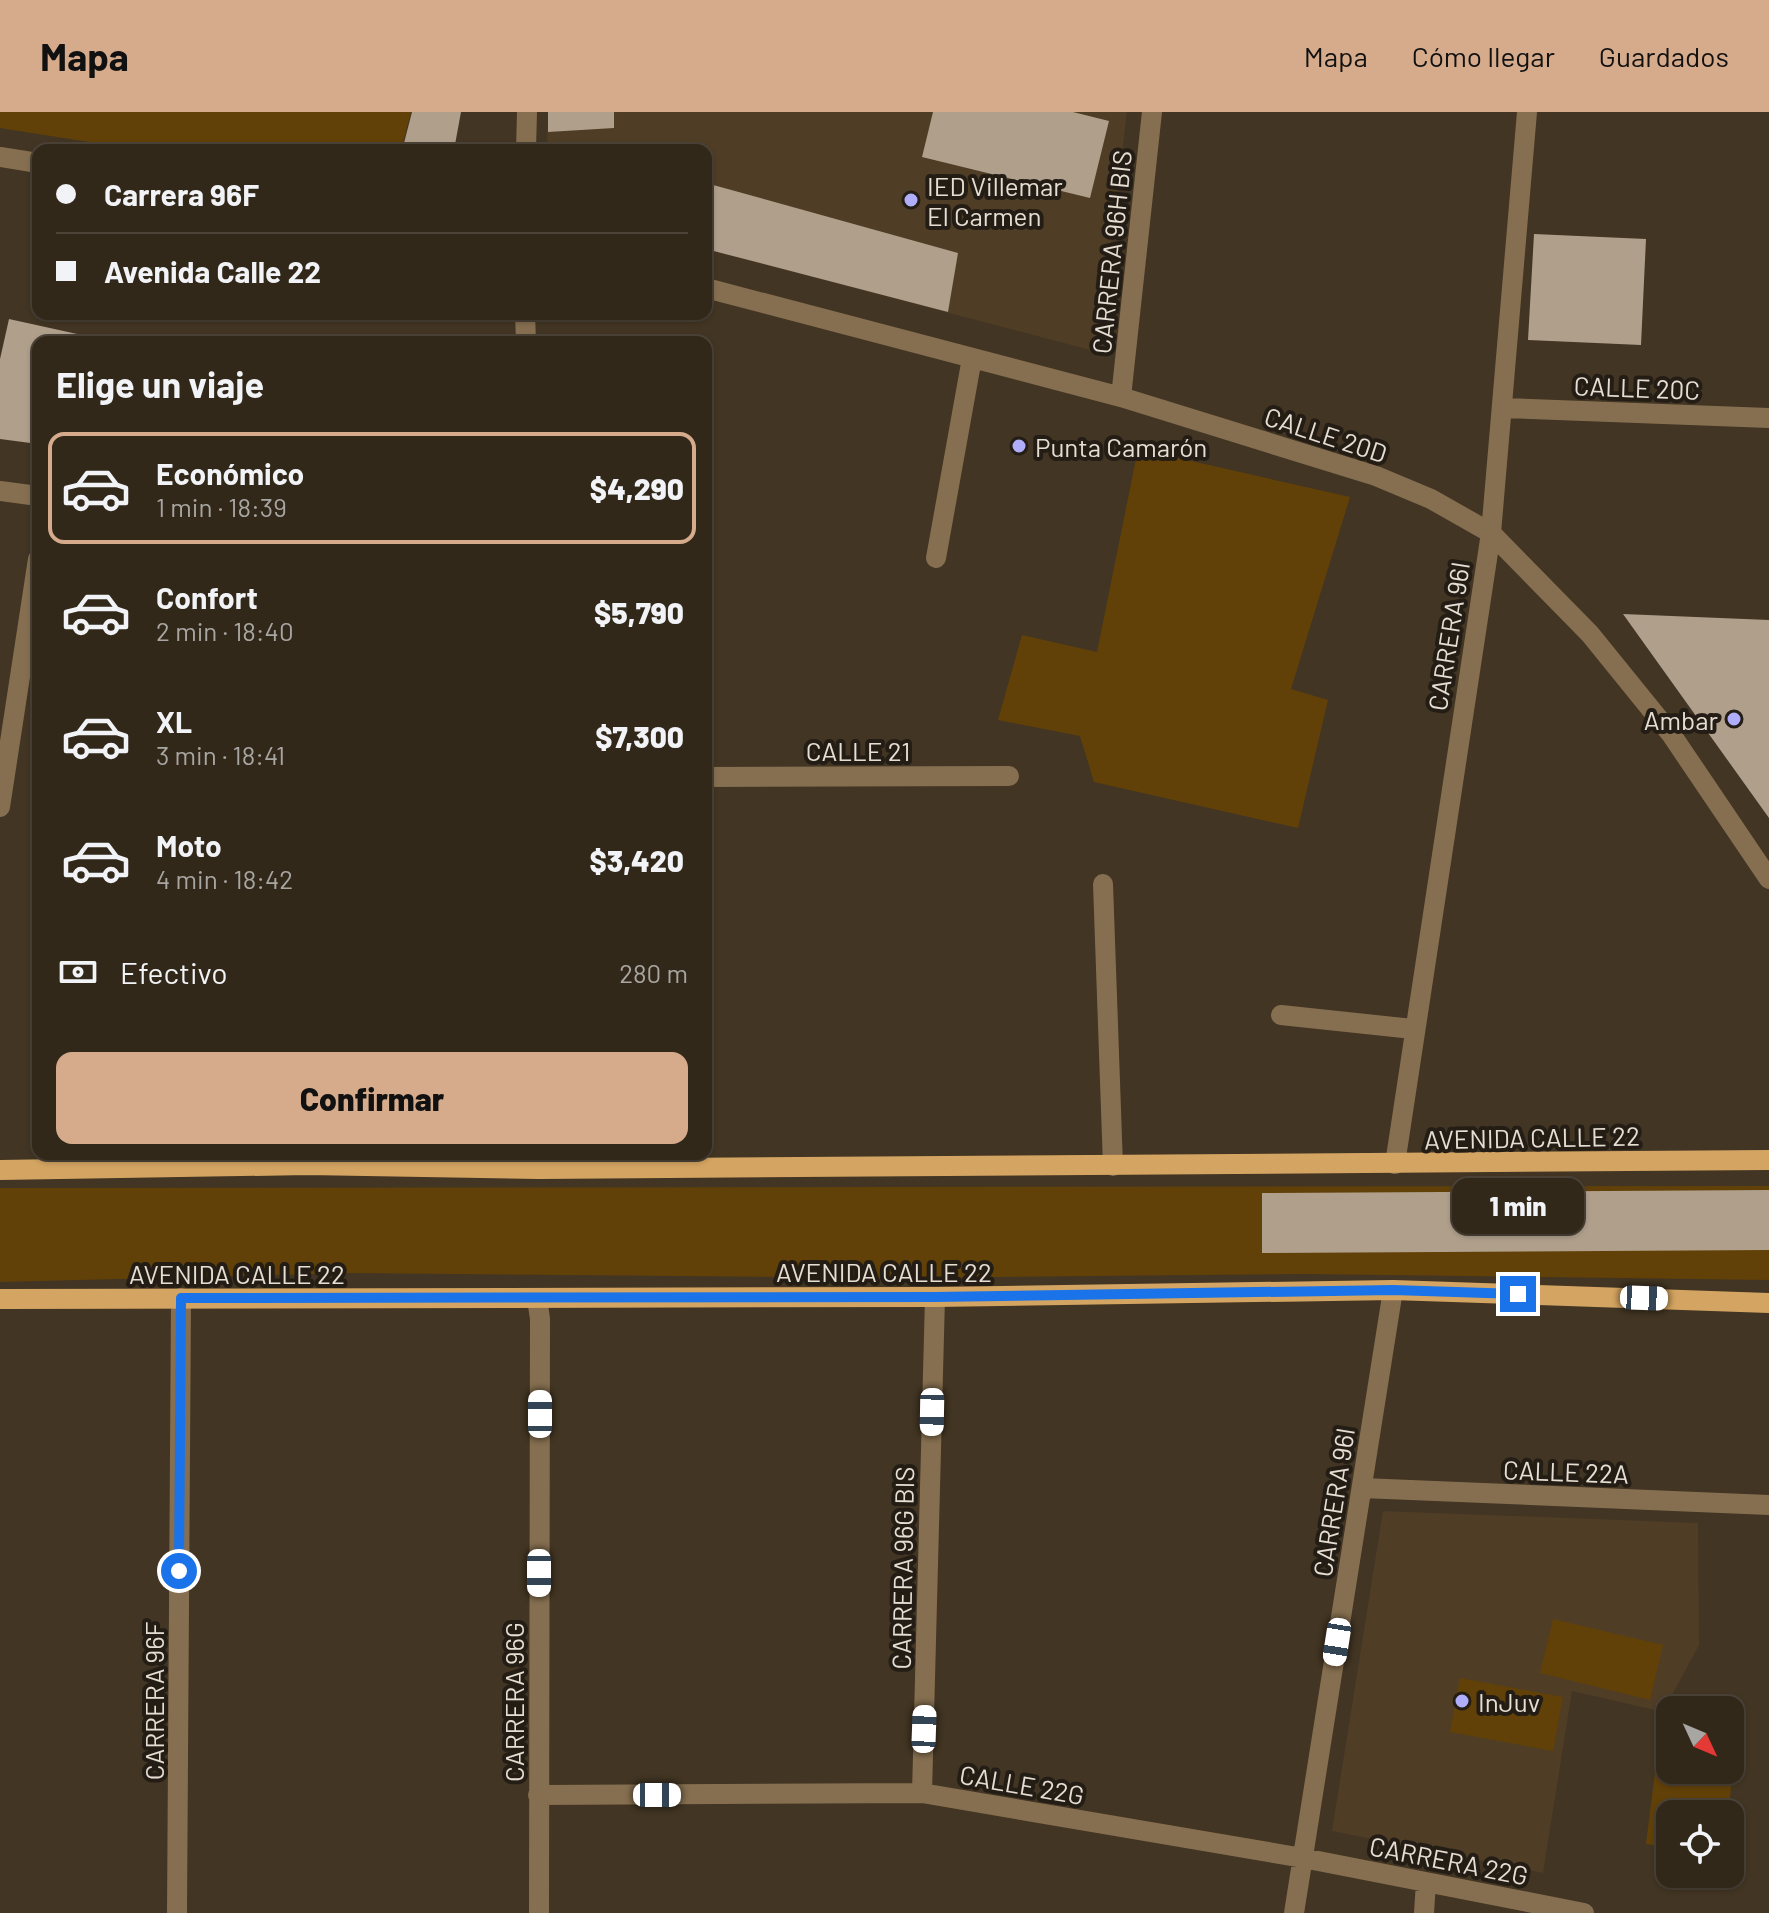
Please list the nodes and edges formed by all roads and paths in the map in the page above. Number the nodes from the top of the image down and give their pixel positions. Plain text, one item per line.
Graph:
1 (527, 112) edge
2 (1152, 112) edge
3 (1527, 112) edge
4 (526, 144) edge
5 (0, 157) edge
6 (32, 162) edge
7 (712, 290) edge
8 (972, 358) junction
9 (1121, 397) junction
10 (1503, 408) junction
11 (1769, 418) edge
12 (0, 491) edge
13 (32, 495) edge
14 (1491, 533) junction
15 (936, 558) dead end
16 (32, 640) edge
17 (28, 694) edge
18 (1009, 776) dead end
19 (712, 777) edge
20 (0, 807) edge
21 (1769, 879) edge
22 (1103, 884) dead end
23 (1281, 1015) dead end
24 (1413, 1029) junction
25 (232, 1160) edge
26 (375, 1160) edge
27 (1769, 1160) edge
28 (80, 1162) edge
29 (539, 1162) edge
30 (1395, 1164) junction
31 (1113, 1166) junction
32 (0, 1170) edge
33 (1393, 1290) junction
34 (935, 1297) junction
35 (181, 1298) junction
36 (537, 1298) junction
37 (0, 1299) edge
38 (1769, 1303) edge
39 (1362, 1488) junction
40 (1769, 1505) edge
41 (922, 1793) junction
42 (538, 1795) junction
43 (1303, 1858) junction
44 (1426, 1882) junction
45 (177, 1913) edge
46 (539, 1913) edge
47 (1294, 1913) edge
48 (1424, 1913) edge
49 (1584, 1913) edge

1 - 4 street
2 - 9 street, CARRERA 96H BIS
3 - 10 street, CARRERA 96I
5 - 6 street
7 - 8 street, CALLE 20D
8 - 9 street, CALLE 20D
8 - 15 street
9 - 14 street, CALLE 20D
10 - 11 street, CALLE 20C
10 - 14 street, CARRERA 96I
12 - 13 street
14 - 21 street, CALLE 20D
14 - 24 street, CARRERA 96I
16 - 17 street
17 - 20 street
18 - 19 street, CALLE 21
22 - 31 street
23 - 24 street
24 - 30 street, CARRERA 96I
25 - 28 main road, AVENIDA CALLE 22
26 - 29 main road, AVENIDA CALLE 22
27 - 30 main road, AVENIDA CALLE 22
28 - 32 main road, AVENIDA CALLE 22
29 - 31 main road, AVENIDA CALLE 22
30 - 31 main road, AVENIDA CALLE 22
33 - 34 main road, AVENIDA CALLE 22
33 - 38 main road, AVENIDA CALLE 22
33 - 39 street, CARRERA 96I
34 - 36 main road, AVENIDA CALLE 22
34 - 41 street, CARRERA 96G BIS
35 - 36 main road, AVENIDA CALLE 22
35 - 37 main road, AVENIDA CALLE 22
35 - 45 street, CARRERA 96F
36 - 42 street, CARRERA 96G
39 - 40 street, CALLE 22A
39 - 43 street, CARRERA 96I
41 - 42 street, CALLE 22G
41 - 43 street, CALLE 22G
42 - 46 street, CARRERA 96G
43 - 44 street, CARRERA 22G
43 - 47 street, CARRERA 96I
44 - 48 street
44 - 49 street, CARRERA 22G

